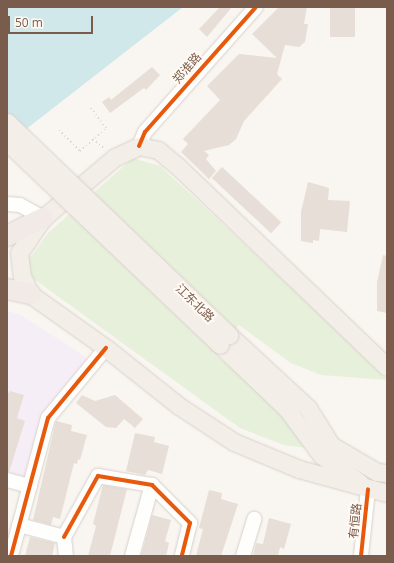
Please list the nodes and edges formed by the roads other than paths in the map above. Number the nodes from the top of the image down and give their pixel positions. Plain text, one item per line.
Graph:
1 (256, 7) edge
2 (7, 122) edge
3 (7, 142) edge
4 (139, 146) junction
5 (7, 204) edge
6 (43, 218) junction
7 (7, 236) edge
8 (7, 290) edge
9 (30, 294) junction
10 (224, 340) junction
11 (106, 348) junction
12 (387, 368) edge
13 (387, 473) edge
14 (7, 480) edge
15 (152, 485) junction
16 (30, 486) junction
17 (368, 489) junction
18 (387, 493) edge
19 (254, 519) dead end
20 (19, 525) junction
21 (64, 537) junction
22 (11, 556) edge
23 (66, 556) edge
24 (132, 556) edge
25 (182, 556) edge
26 (243, 556) edge
27 (361, 556) edge

1 - 4 street, 郑淮路
2 - 10 main road, 江东北路, bridge
3 - 10 main road, 江东北路, bridge
4 - 6 main road
4 - 12 main road
5 - 6 street
6 - 7 highway
6 - 9 main road
8 - 9 highway
9 - 11 main road
10 - 13 main road, 江东北路
10 - 17 main road, 江东北路
11 - 16 street
11 - 17 main road
14 - 16 street
15 - 21 street
15 - 24 street
15 - 25 street
16 - 20 street
17 - 18 main road, 江东北路
17 - 27 street, 有恒路
19 - 26 street
20 - 21 street
20 - 22 street
21 - 23 street

